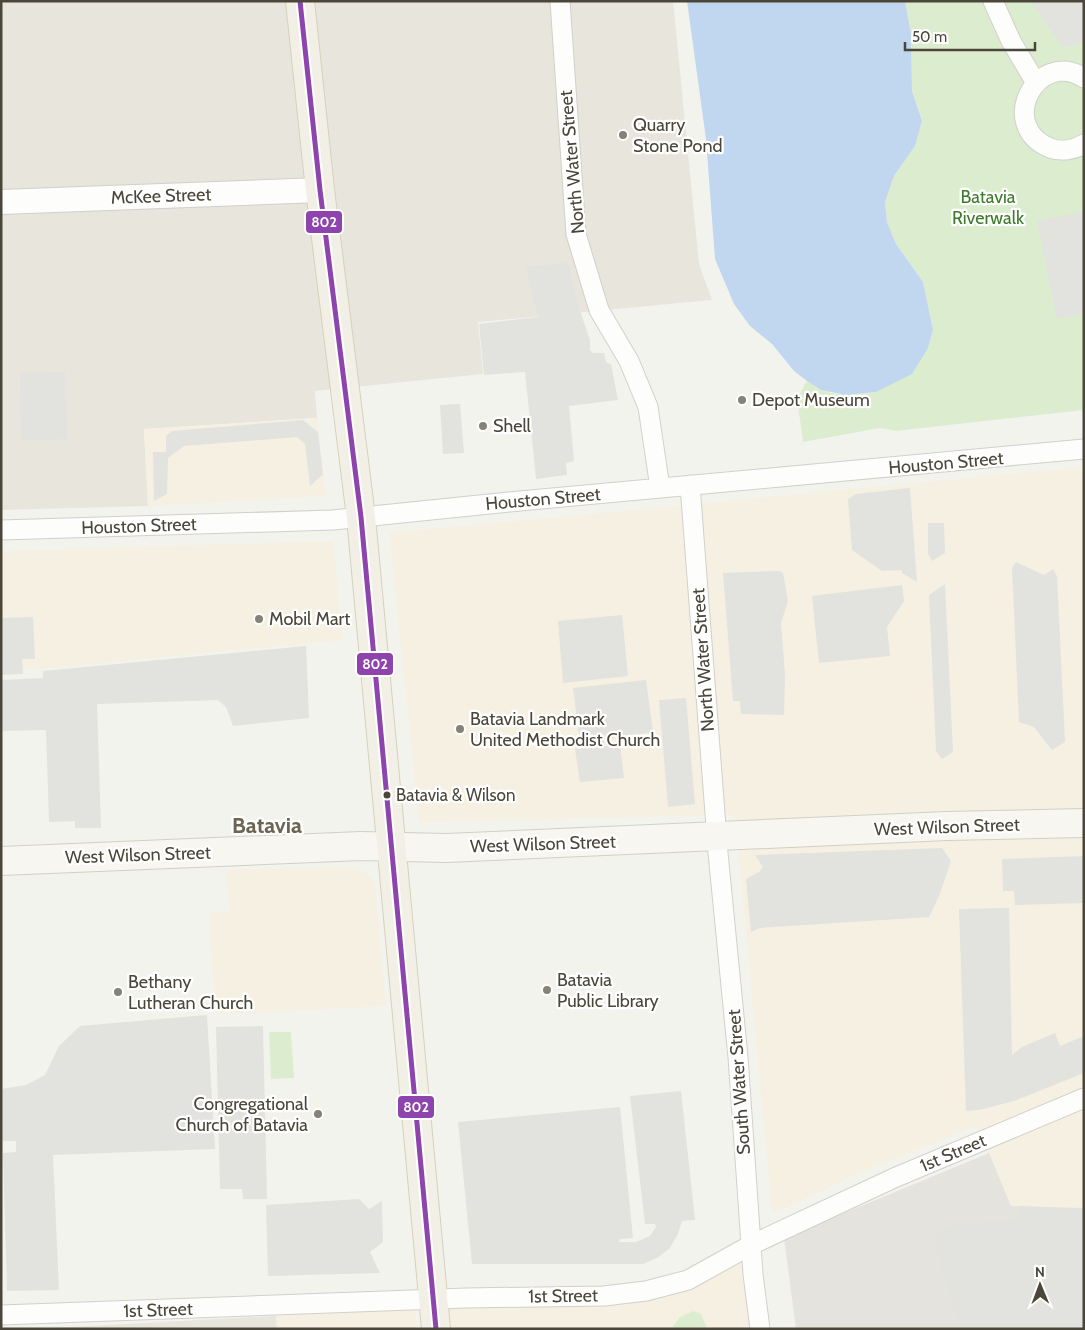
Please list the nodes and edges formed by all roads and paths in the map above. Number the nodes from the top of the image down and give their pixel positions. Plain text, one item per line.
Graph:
1 (300, 1) edge
2 (560, 1) edge
3 (993, 1) edge
4 (1084, 78) edge
5 (1036, 83) junction
6 (1084, 144) edge
7 (320, 190) junction
8 (1, 202) edge
9 (1084, 449) edge
10 (690, 485) junction
11 (660, 488) junction
12 (361, 517) junction
13 (1, 530) edge
14 (1084, 823) edge
15 (717, 836) junction
16 (392, 847) junction
17 (1, 861) edge
18 (1084, 1098) edge
19 (751, 1246) junction
20 (434, 1299) junction
21 (1, 1315) edge
22 (436, 1329) edge
23 (760, 1329) edge

1 - 7 main road
2 - 11 street, North Water Street
3 - 5 street
4 - 5 street
5 - 6 street
7 - 8 street, McKee Street
7 - 12 main road
9 - 10 street, Houston Street
10 - 11 street, Houston Street
10 - 15 street, North Water Street
11 - 12 street, Houston Street
12 - 13 street, Houston Street
12 - 16 main road
14 - 15 main road, West Wilson Street
15 - 16 main road, West Wilson Street
15 - 19 street, South Water Street
16 - 17 main road, West Wilson Street
16 - 20 main road
18 - 19 street, 1st Street
19 - 20 street, 1st Street
19 - 23 street, South Water Street
20 - 21 street, 1st Street
20 - 22 main road

